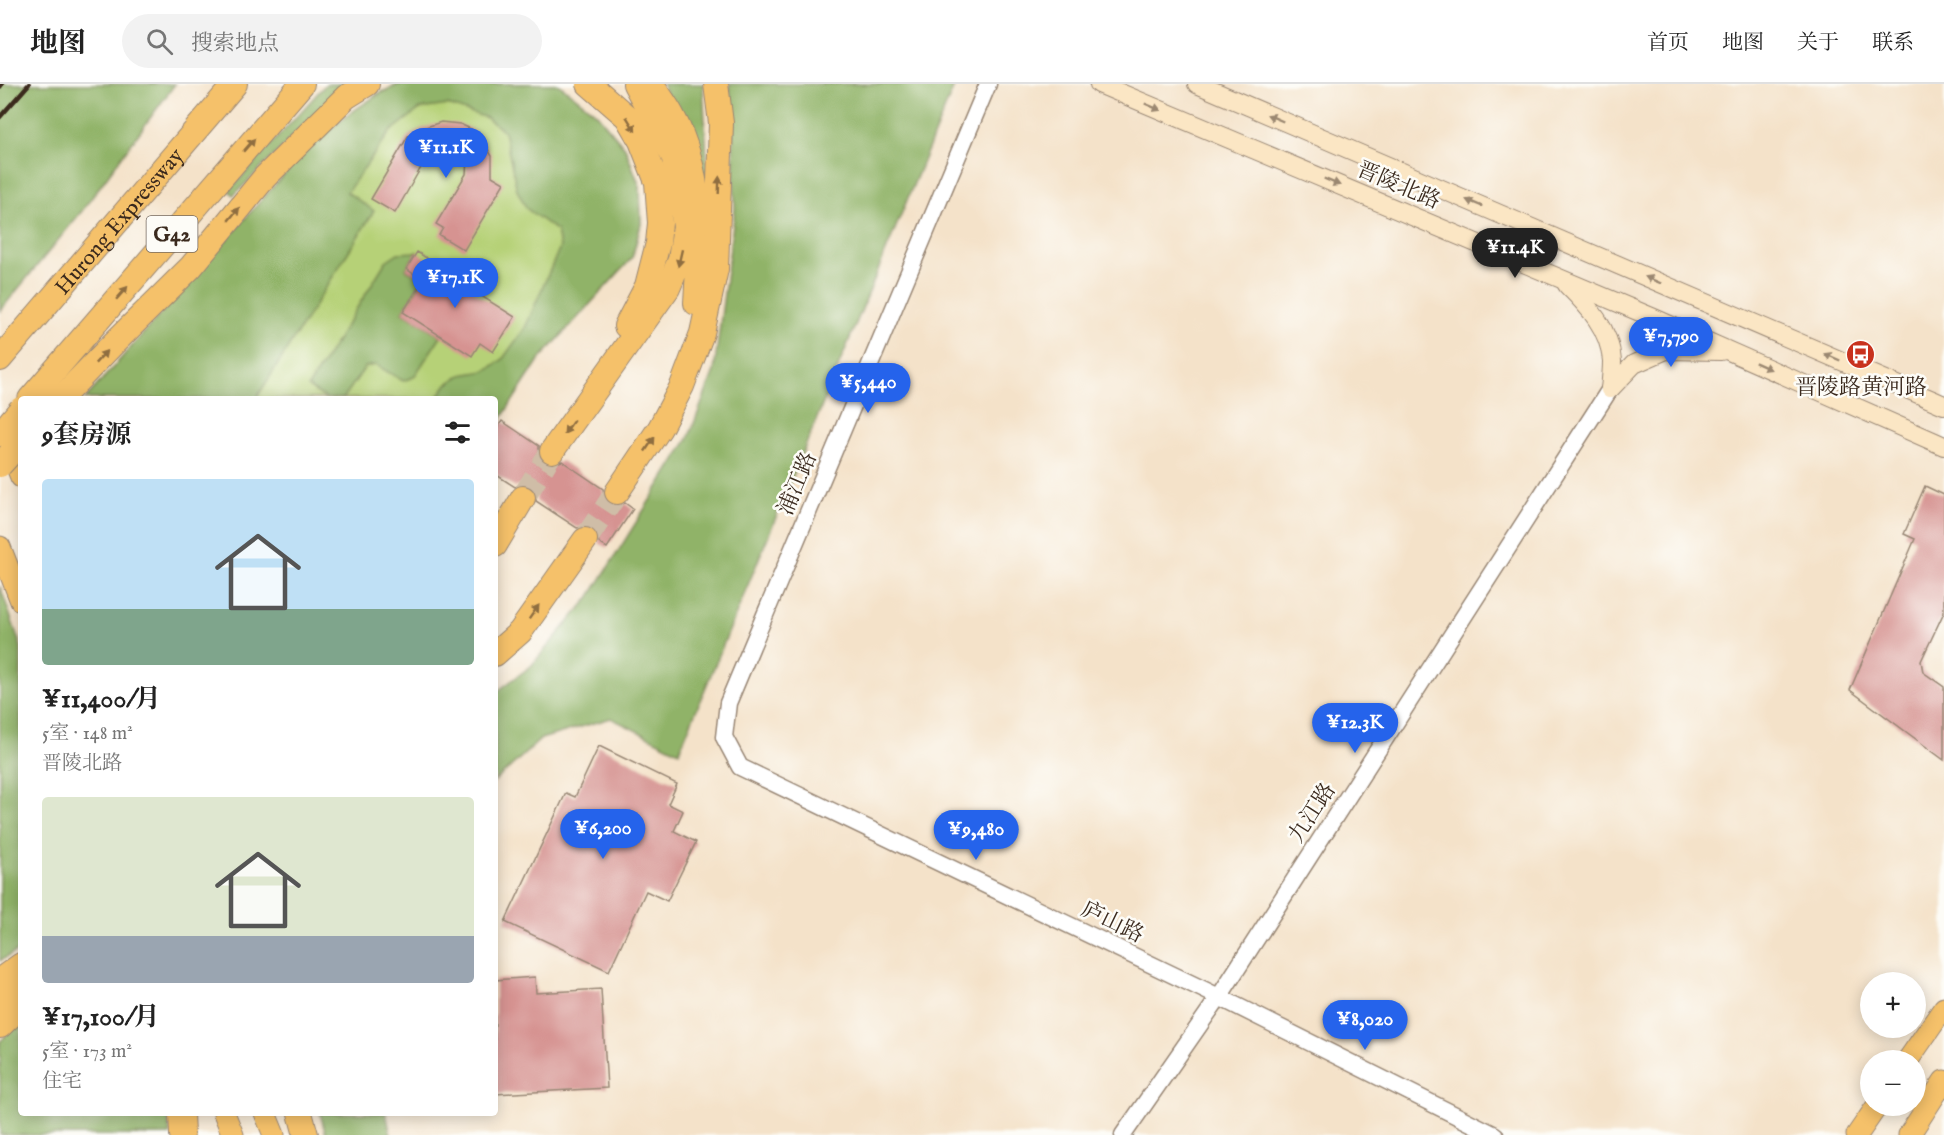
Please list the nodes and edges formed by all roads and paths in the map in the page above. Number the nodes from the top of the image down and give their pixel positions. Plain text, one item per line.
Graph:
1 (228, 84) edge
2 (235, 84) edge
3 (302, 84) edge
4 (367, 84) edge
5 (589, 84) edge
6 (635, 84) edge
7 (652, 84) edge
8 (716, 84) edge
9 (988, 84) edge
10 (1099, 84) edge
11 (1197, 84) edge
12 (141, 194) junction
13 (1562, 279) junction
14 (1732, 352) junction
15 (0, 359) edge
16 (682, 386) junction
17 (1610, 389) junction
18 (44, 394) edge
19 (585, 403) junction
20 (1944, 405) edge
21 (18, 413) edge
22 (0, 423) edge
23 (0, 434) edge
24 (18, 445) edge
25 (1944, 446) edge
26 (552, 451) tunnel mouth
27 (0, 465) edge
28 (18, 469) edge
29 (617, 492) tunnel mouth
30 (523, 498) tunnel mouth
31 (498, 539) edge
32 (585, 540) tunnel mouth
33 (0, 547) edge
34 (18, 593) edge
35 (498, 651) edge
36 (724, 736) joint
37 (12, 975) edge
38 (1219, 997) junction
39 (0, 1002) edge
40 (1944, 1008) edge
41 (18, 1009) edge
42 (0, 1026) edge
43 (1915, 1050) edge
44 (1944, 1081) edge
45 (181, 1116) edge
46 (225, 1116) edge
47 (266, 1116) edge
48 (301, 1116) edge
49 (1870, 1116) edge
50 (182, 1135) edge
51 (233, 1135) edge
52 (274, 1135) edge
53 (306, 1135) edge
54 (1123, 1135) edge
55 (1496, 1135) edge
56 (1857, 1135) edge
57 (1909, 1135) edge

1 - 12 highway
2 - 12 highway, Hurong Expressway / G42
18 -> 3 highway, G42
18 -> 4 highway
5 -> 19 highway
6 -> 19 highway
7 - 16 highway
16 -> 8 highway
9 - 36 street, 浦江路
10 -> 13 main road, 晋陵北路
20 -> 11 main road, 晋陵北路
12 - 15 highway, Hurong Expressway / G42
13 - 14 main road, 晋陵北路
13 - 17 main road
14 - 17 main road
14 -> 25 main road, 晋陵北路
29 -> 16 highway
17 - 38 street, 九江路
19 -> 26 highway
21 - 23 highway, bridge
22 - 28 main road
24 - 27 highway, bridge
30 - 31 highway
35 -> 32 highway
33 - 34 main road
36 - 38 street, 庐山路
37 - 39 highway
38 - 54 street, 九江路
38 - 55 street, 庐山路
40 - 43 main road
41 - 42 highway
44 - 57 main road
45 - 50 highway
46 - 51 main road
47 - 52 main road
48 - 53 highway
49 - 56 main road

